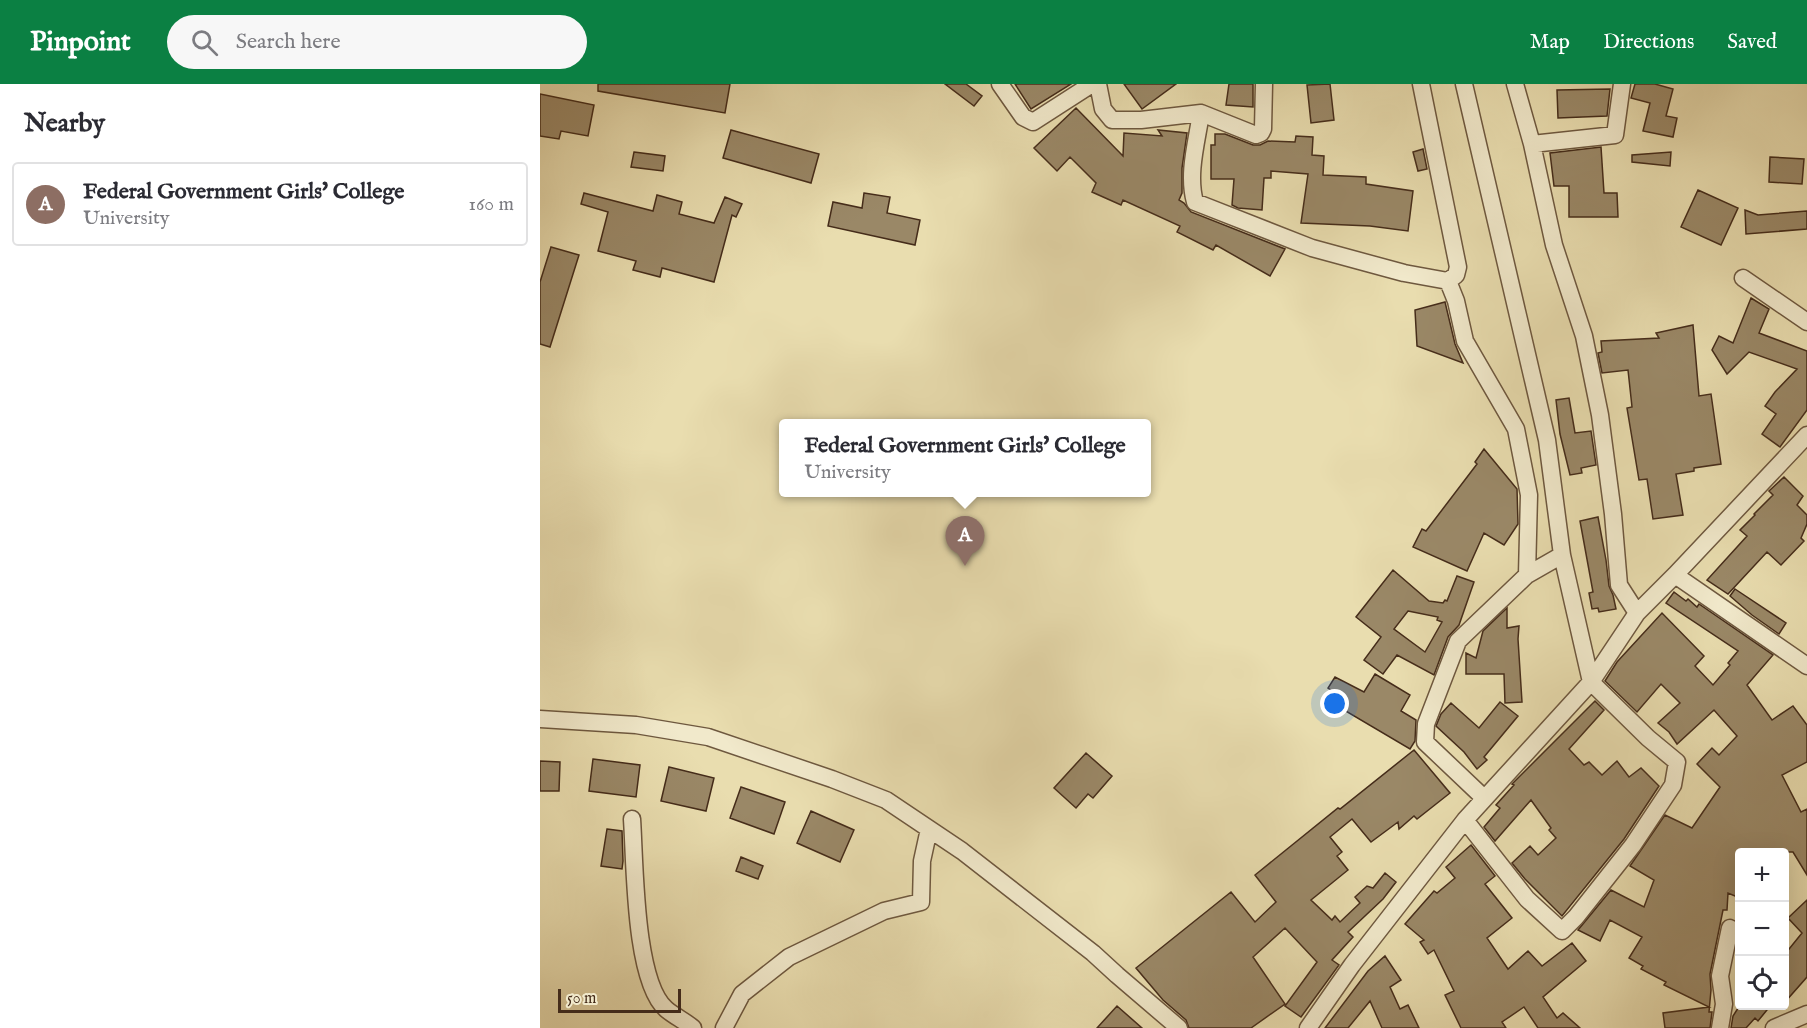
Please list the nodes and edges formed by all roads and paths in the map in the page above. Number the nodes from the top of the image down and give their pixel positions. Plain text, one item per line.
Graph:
1 (1000, 84) edge
2 (1092, 84) edge
3 (1098, 84) edge
4 (1264, 84) edge
5 (1421, 84) edge
6 (1464, 84) edge
7 (1515, 84) edge
8 (1622, 84) edge
9 (1201, 113) junction
10 (1532, 144) junction
11 (1743, 278) dead end
12 (1448, 280) junction
13 (1807, 322) edge
14 (1807, 435) edge
15 (1562, 555) junction
16 (1527, 574) junction
17 (1675, 575) junction
18 (1636, 613) junction
19 (1807, 666) edge
20 (1591, 682) junction
21 (540, 719) edge
22 (1484, 798) junction
23 (632, 819) dead end
24 (1465, 820) junction
25 (929, 829) junction
26 (1730, 928) dead end
27 (1807, 1014) edge
28 (693, 1028) edge
29 (724, 1028) edge
30 (1179, 1028) edge
31 (1308, 1028) edge
32 (1720, 1028) edge
33 (1774, 1028) edge

1 - 2 street
3 - 9 street
4 - 9 street
5 - 12 street
6 - 15 street
7 - 10 street
8 - 10 street
9 - 12 street
10 - 18 street
11 - 13 street
12 - 16 street
14 - 17 street
15 - 16 street
15 - 20 street
16 - 22 street
17 - 18 street
17 - 19 street
18 - 20 street
20 - 22 street
20 - 24 street
21 - 25 street
22 - 24 street
23 - 28 street
24 - 31 street
25 - 29 street
25 - 30 street
26 - 32 street
27 - 33 street

